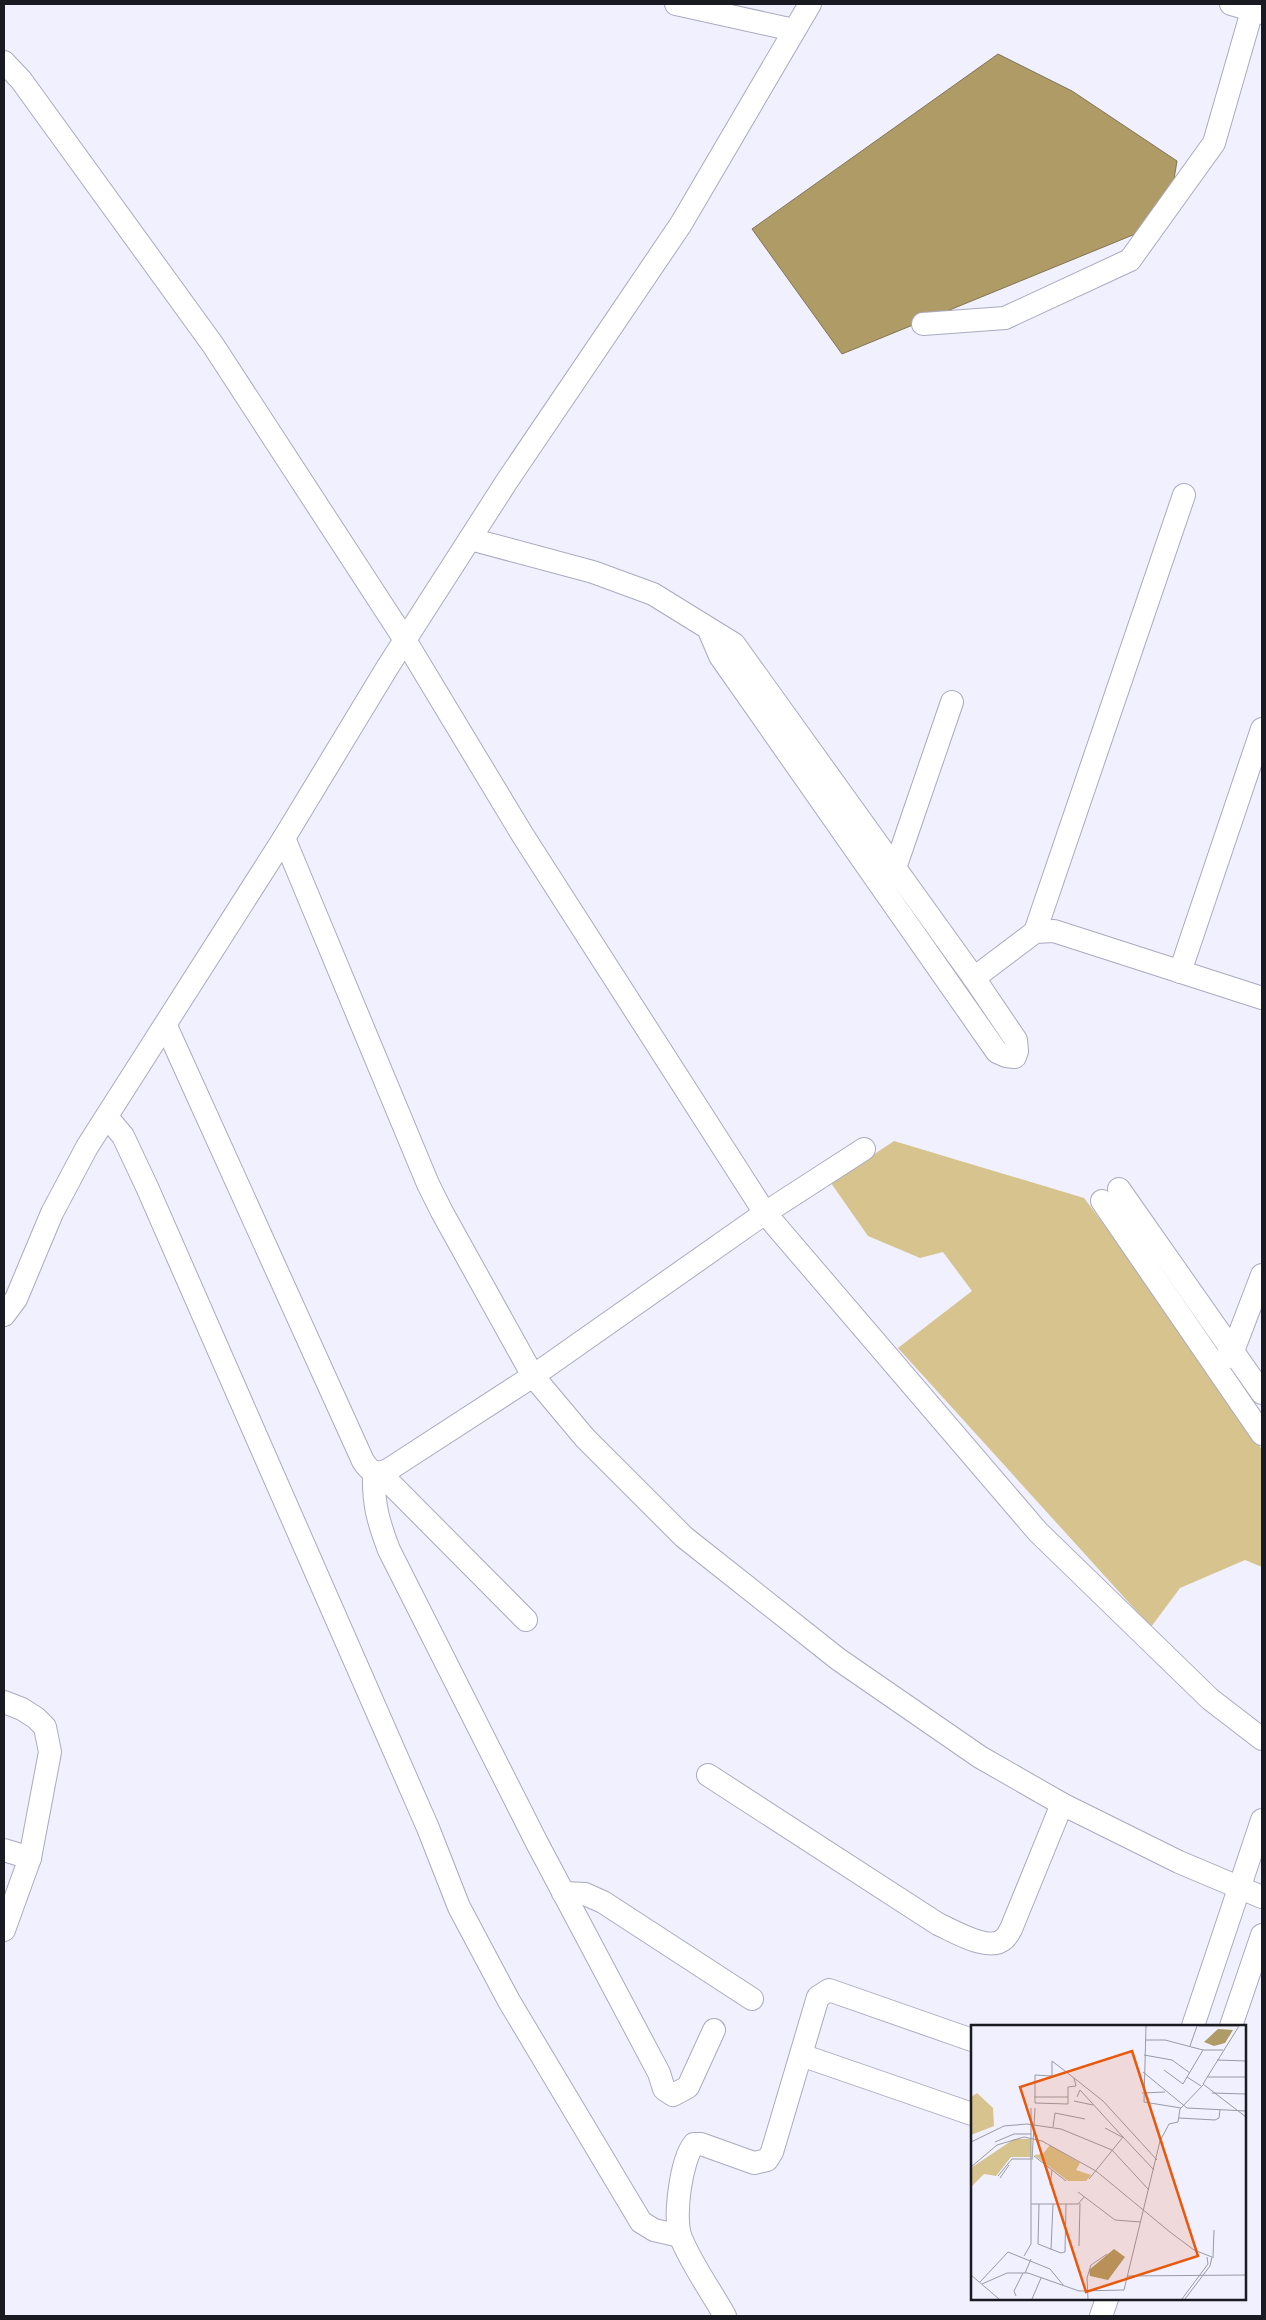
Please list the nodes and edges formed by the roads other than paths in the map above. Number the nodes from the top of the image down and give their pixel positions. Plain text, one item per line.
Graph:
1 (676, 4) edge
2 (810, 4) edge
3 (1231, 4) edge
4 (1256, 9) edge
5 (794, 30) junction
6 (4, 62) edge
7 (923, 324) dead end
8 (1184, 495) dead end
9 (470, 539) junction
10 (708, 628) junction
11 (405, 640) junction
12 (952, 702) dead end
13 (1262, 729) edge
14 (284, 838) junction
15 (895, 868) junction
16 (1035, 932) junction
17 (1180, 972) junction
18 (974, 978) junction
19 (1262, 998) edge
20 (166, 1026) junction
21 (107, 1117) junction
22 (864, 1149) dead end
23 (765, 1213) junction
24 (1262, 1275) edge
25 (4, 1315) edge
26 (1233, 1352) junction
27 (1216, 1366) junction
28 (532, 1376) junction
29 (1262, 1393) edge
30 (1262, 1434) edge
31 (377, 1473) junction
32 (526, 1620) dead end
33 (4, 1702) edge
34 (1262, 1739) edge
35 (708, 1775) dead end
36 (1062, 1804) junction
37 (1262, 1820) edge
38 (4, 1850) edge
39 (30, 1858) junction
40 (1240, 1888) junction
41 (564, 1893) junction
42 (1262, 1897) edge
43 (4, 1930) edge
44 (1262, 1935) edge
45 (752, 1999) dead end
46 (1194, 2025) edge
47 (1231, 2025) edge
48 (714, 2030) dead end
49 (971, 2040) edge
50 (801, 2055) junction
51 (971, 2114) edge
52 (680, 2236) junction
53 (1107, 2300) edge
54 (725, 2316) edge
55 (1101, 2316) edge

1 - 5 street
2 - 5 street
3 - 4 street
4 - 7 street
5 - 9 street
6 - 11 street
8 - 16 street
9 - 10 street
9 - 11 street
10 - 15 street
10 - 18 street
11 - 14 street
11 - 23 street
12 - 15 street
13 - 17 street
14 - 20 street
14 - 28 street
15 - 18 street
16 - 17 street
16 - 18 street
17 - 19 street
20 - 21 street
20 - 31 street
21 - 25 street
21 - 52 street
22 - 23 street
23 - 28 street
23 - 34 street
24 - 26 street
26 - 27 street
26 - 27 street
26 - 29 street
27 - 30 street
28 - 31 street
28 - 36 street
31 - 32 street
31 - 41 street
33 - 39 street
35 - 36 street
36 - 40 street
37 - 40 street
38 - 39 street
39 - 43 street
40 - 42 street
40 - 46 street
41 - 45 street
41 - 48 street
44 - 47 street
49 - 50 street
50 - 51 street
50 - 52 street
52 - 54 street
53 - 55 street

